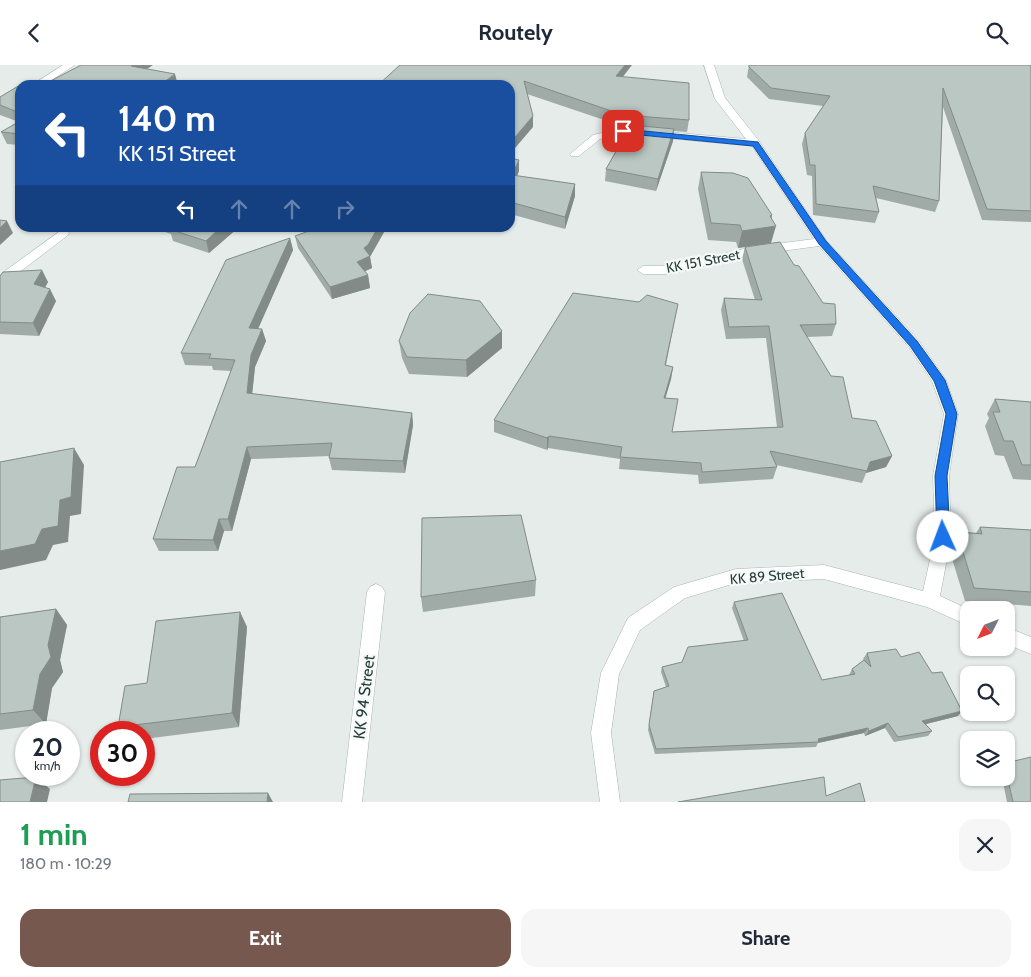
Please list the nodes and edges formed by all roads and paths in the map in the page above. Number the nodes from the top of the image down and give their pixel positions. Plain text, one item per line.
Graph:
1 (70, 65) edge
2 (709, 65) edge
3 (45, 80) edge
4 (755, 143) junction
5 (575, 154) dead end
6 (63, 233) dead end
7 (822, 243) junction
8 (643, 270) dead end
9 (0, 284) edge
10 (376, 593) dead end
11 (930, 600) junction
12 (960, 614) edge
13 (1015, 639) edge
14 (1031, 646) edge
15 (352, 802) edge
16 (610, 802) edge

1 - 3 street
2 - 4 street
4 - 5 street
4 - 7 street
6 - 9 street
7 - 8 street, KK 151 Street
7 - 11 street
10 - 15 street, KK 94 Street
11 - 12 street, KK 89 Street
11 - 16 street, KK 89 Street
13 - 14 street

